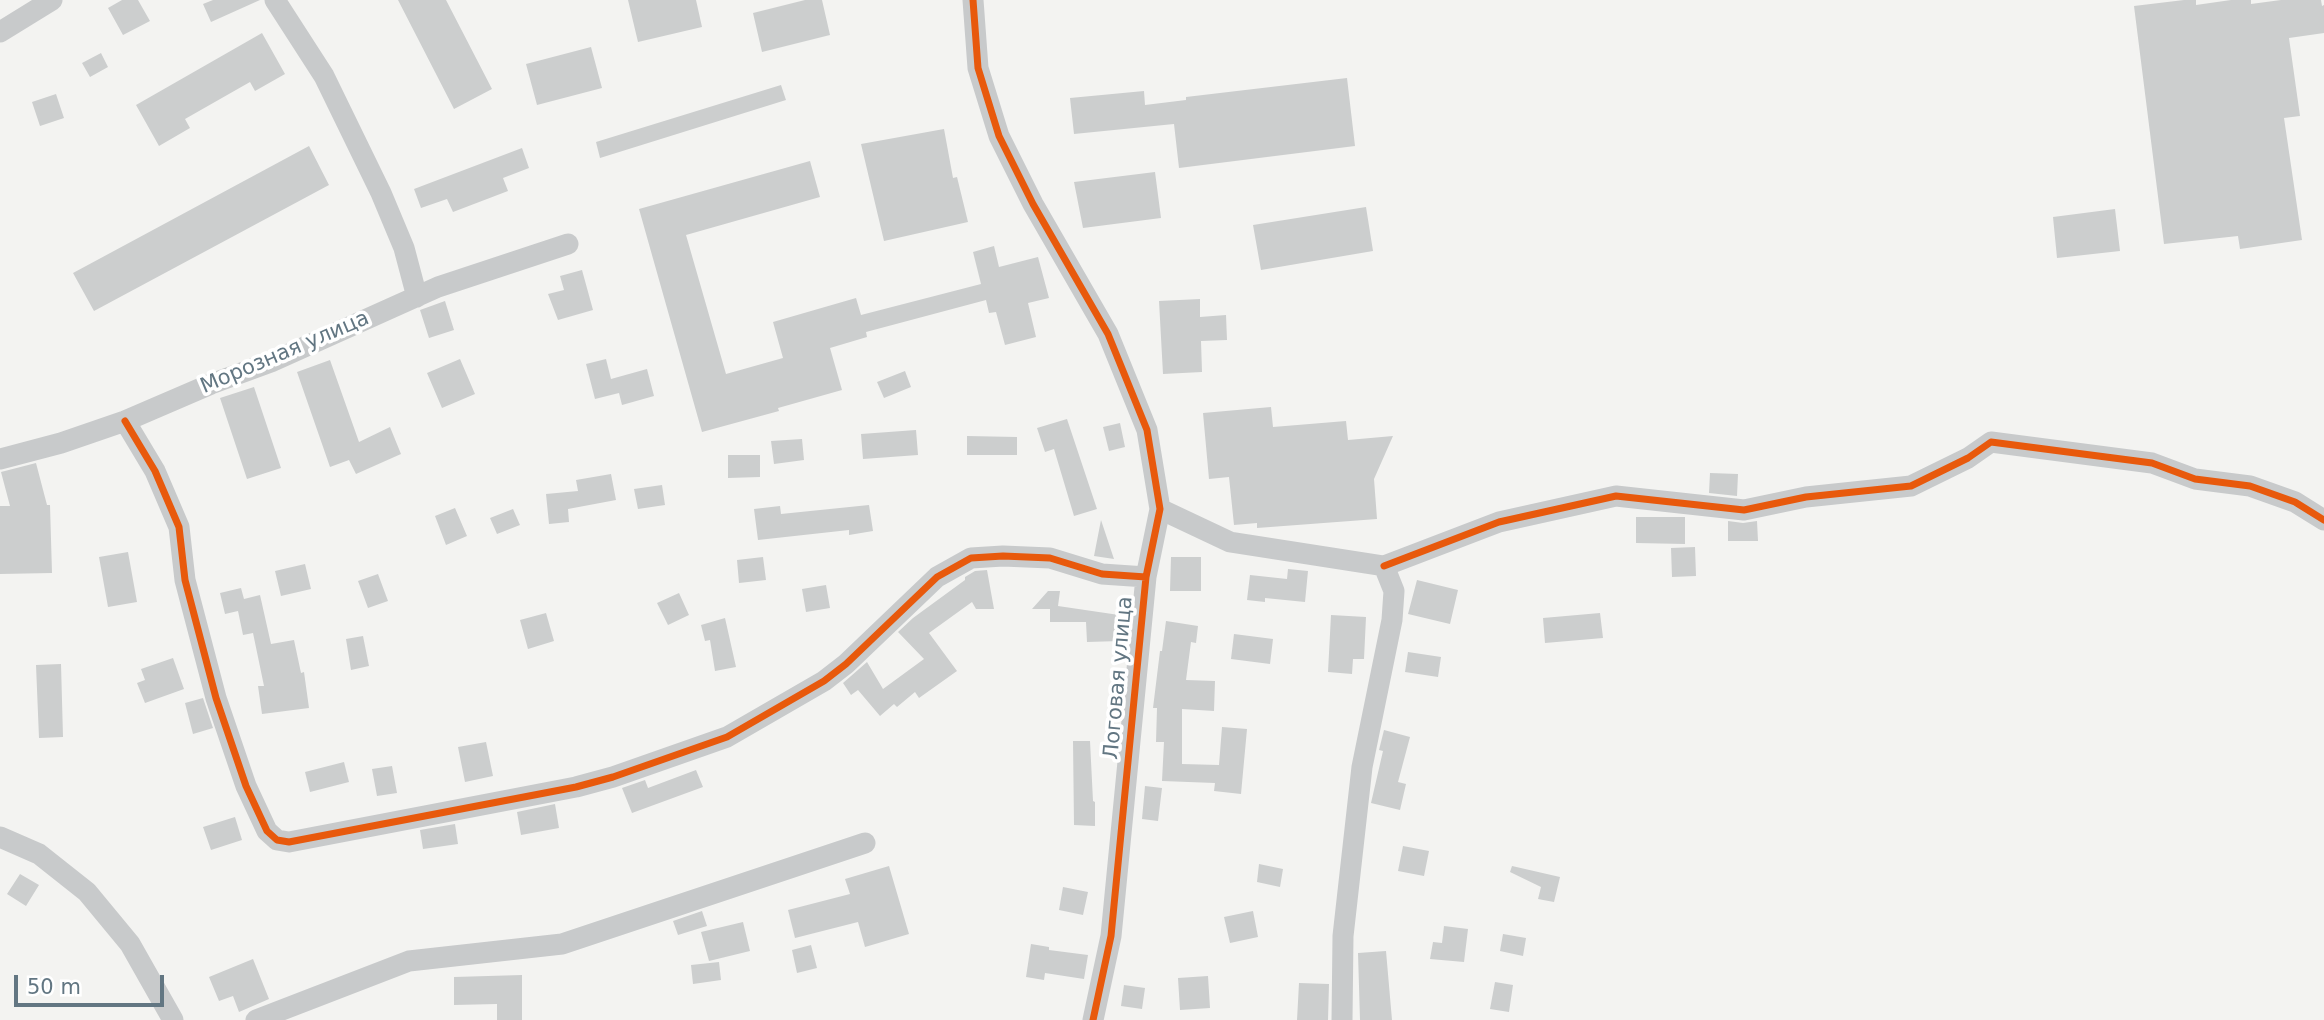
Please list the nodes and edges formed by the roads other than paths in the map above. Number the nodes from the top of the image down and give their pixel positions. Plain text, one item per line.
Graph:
1 (52, 0) edge
2 (275, 0) edge
3 (973, 0) edge
4 (0, 32) edge
5 (568, 244) dead end
6 (417, 297) junction
7 (125, 421) junction
8 (0, 459) edge
9 (1160, 509) junction
10 (2324, 520) edge
11 (1384, 566) junction
12 (1146, 577) junction
13 (0, 837) edge
14 (865, 843) dead end
15 (173, 1020) edge
16 (256, 1020) edge
17 (1093, 1020) edge
18 (1342, 1020) edge

1 - 4 street
2 - 6 street
3 - 9 street, Логовая улица
5 - 6 street, Морозная улица
6 - 7 street, Морозная улица
7 - 8 street, Морозная улица
7 - 12 street
9 - 11 street
9 - 12 street, Логовая улица
10 - 11 street
11 - 18 street
12 - 17 street, Логовая улица
13 - 15 street
14 - 16 street

